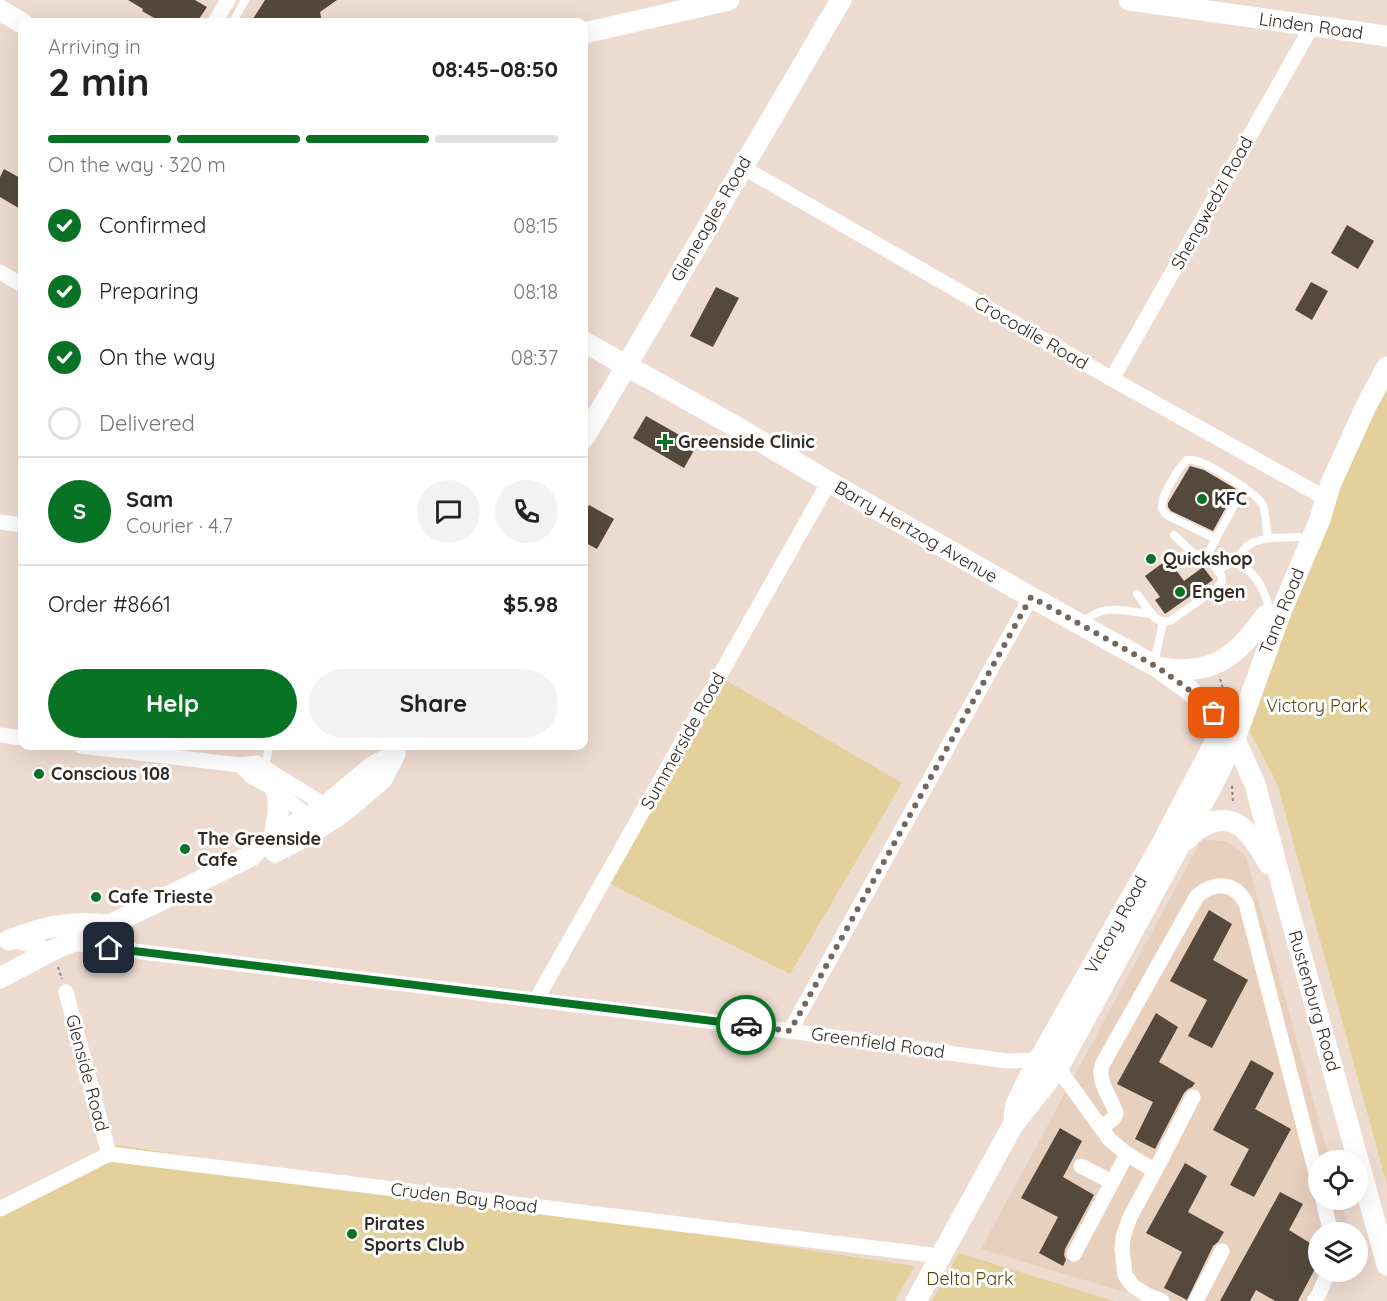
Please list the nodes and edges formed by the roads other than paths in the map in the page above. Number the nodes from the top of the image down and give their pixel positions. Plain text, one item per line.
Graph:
1 (228, 0) edge
2 (245, 0) edge
3 (729, 0) edge
4 (841, 0) edge
5 (1129, 0) edge
6 (0, 10) edge
7 (217, 18) edge
8 (235, 18) edge
9 (18, 21) edge
10 (1312, 26) junction
11 (588, 32) edge
12 (1387, 36) edge
13 (742, 167) junction
14 (0, 272) edge
15 (18, 283) edge
16 (588, 344) edge
17 (626, 366) junction
18 (1387, 367) edge
19 (1113, 379) junction
20 (588, 431) edge
21 (829, 482) junction
22 (1244, 487) junction
23 (1326, 493) junction
24 (0, 522) edge
25 (18, 524) edge
26 (1174, 535) dead end
27 (1299, 537) junction
28 (1216, 538) junction
29 (1268, 538) junction
30 (1206, 557) junction
31 (1234, 561) junction
32 (1218, 570) junction
33 (1137, 594) dead end
34 (1031, 597) junction
35 (1267, 611) junction
36 (1151, 614) junction
37 (1163, 622) junction
38 (1078, 624) junction
39 (1155, 666) junction
40 (1229, 732) junction
41 (0, 735) edge
42 (18, 737) edge
43 (114, 750) edge
44 (268, 750) edge
45 (397, 751) edge
46 (240, 765) junction
47 (265, 768) junction
48 (276, 790) junction
49 (323, 816) junction
50 (274, 837) junction
51 (1177, 852) junction
52 (251, 856) junction
53 (1281, 882) junction
54 (113, 923) junction
55 (4, 939) edge
56 (61, 947) junction
57 (128, 950) junction
58 (3, 976) edge
59 (66, 992) road end
60 (536, 1000) junction
61 (790, 1031) junction
62 (1007, 1060) junction
63 (1049, 1064) junction
64 (1028, 1079) junction
65 (1193, 1097) dead end
66 (1014, 1119) junction
67 (1101, 1128) junction
68 (1310, 1150) edge
69 (109, 1154) junction
70 (1127, 1154) junction
71 (1081, 1166) dead end
72 (1155, 1171) junction
73 (1112, 1182) junction
74 (0, 1209) edge
75 (1222, 1251) dead end
76 (1074, 1254) dead end
77 (940, 1256) junction
78 (1387, 1266) edge
79 (1324, 1282) edge
80 (916, 1301) edge
81 (1162, 1301) edge
82 (1196, 1301) edge
83 (1314, 1301) edge

1 - 7 street
2 - 8 lane
3 - 11 main road
4 - 13 main road, Gleneagles Road
5 - 10 main road, Linden Road
6 - 9 main road
10 - 12 main road, Linden Road
10 - 19 street, Shengwedzi Road
13 - 17 main road, Gleneagles Road
13 - 19 street, Crocodile Road
14 - 15 street
16 - 17 main road, Barry Hertzog Avenue
17 - 20 main road, Gleneagles Road
17 - 21 main road, Barry Hertzog Avenue
18 - 23 main road, Tana Road
19 - 23 street, Crocodile Road
21 - 34 main road, Barry Hertzog Avenue
21 - 60 street, Summerside Road
22 - 28 lane
22 - 28 lane
22 - 29 lane
23 - 27 main road, Tana Road
23 - 40 main road, Tana Road
24 - 25 street
26 - 30 lane
27 - 29 lane
27 - 35 main road, Tana Road
28 - 30 lane
29 - 31 lane
30 - 32 lane
31 - 32 lane
31 - 35 lane
32 - 37 lane
33 - 36 lane
34 - 38 main road, Barry Hertzog Avenue
34 - 61 street
35 - 39 main road
35 - 40 main road, Tana Road
36 - 37 lane
36 - 38 lane
37 - 39 lane
38 - 39 main road, Barry Hertzog Avenue
39 - 40 main road, Barry Hertzog Avenue
40 - 51 main road, Victory Road
40 - 53 main road, Rustenburg Road
40 - 63 main road, Victory Road
41 - 42 street
43 - 46 street
44 - 47 lane
45 - 49 main road
46 - 47 street
46 - 48 street
47 - 49 street
48 - 49 street
48 - 50 main road
49 - 50 main road
49 - 52 main road
50 - 52 main road
51 - 53 main road
51 - 63 main road, Victory Road
52 - 54 main road
53 - 78 main road, Rustenburg Road
54 - 55 main road
54 - 56 main road
54 - 57 main road
55 - 56 street, Greenfield Road
55 - 58 main road
56 - 57 street, Greenfield Road
56 - 58 main road
57 - 60 street, Greenfield Road
59 - 69 street, Glenside Road
60 - 61 street, Greenfield Road
61 - 62 street, Greenfield Road
62 - 63 street, Greenfield Road
62 - 64 street
63 - 64 main road, Victory Road
63 - 66 main road, Victory Road
63 - 67 street
64 - 66 main road, Victory Road
65 - 72 street
66 - 77 main road, Victory Road
67 - 68 street
67 - 70 street
69 - 74 street
69 - 77 street, Cruden Bay Road
70 - 72 street
70 - 73 street
71 - 73 street
72 - 81 street
73 - 76 street
75 - 82 street
77 - 80 main road, Victory Road
79 - 83 street

